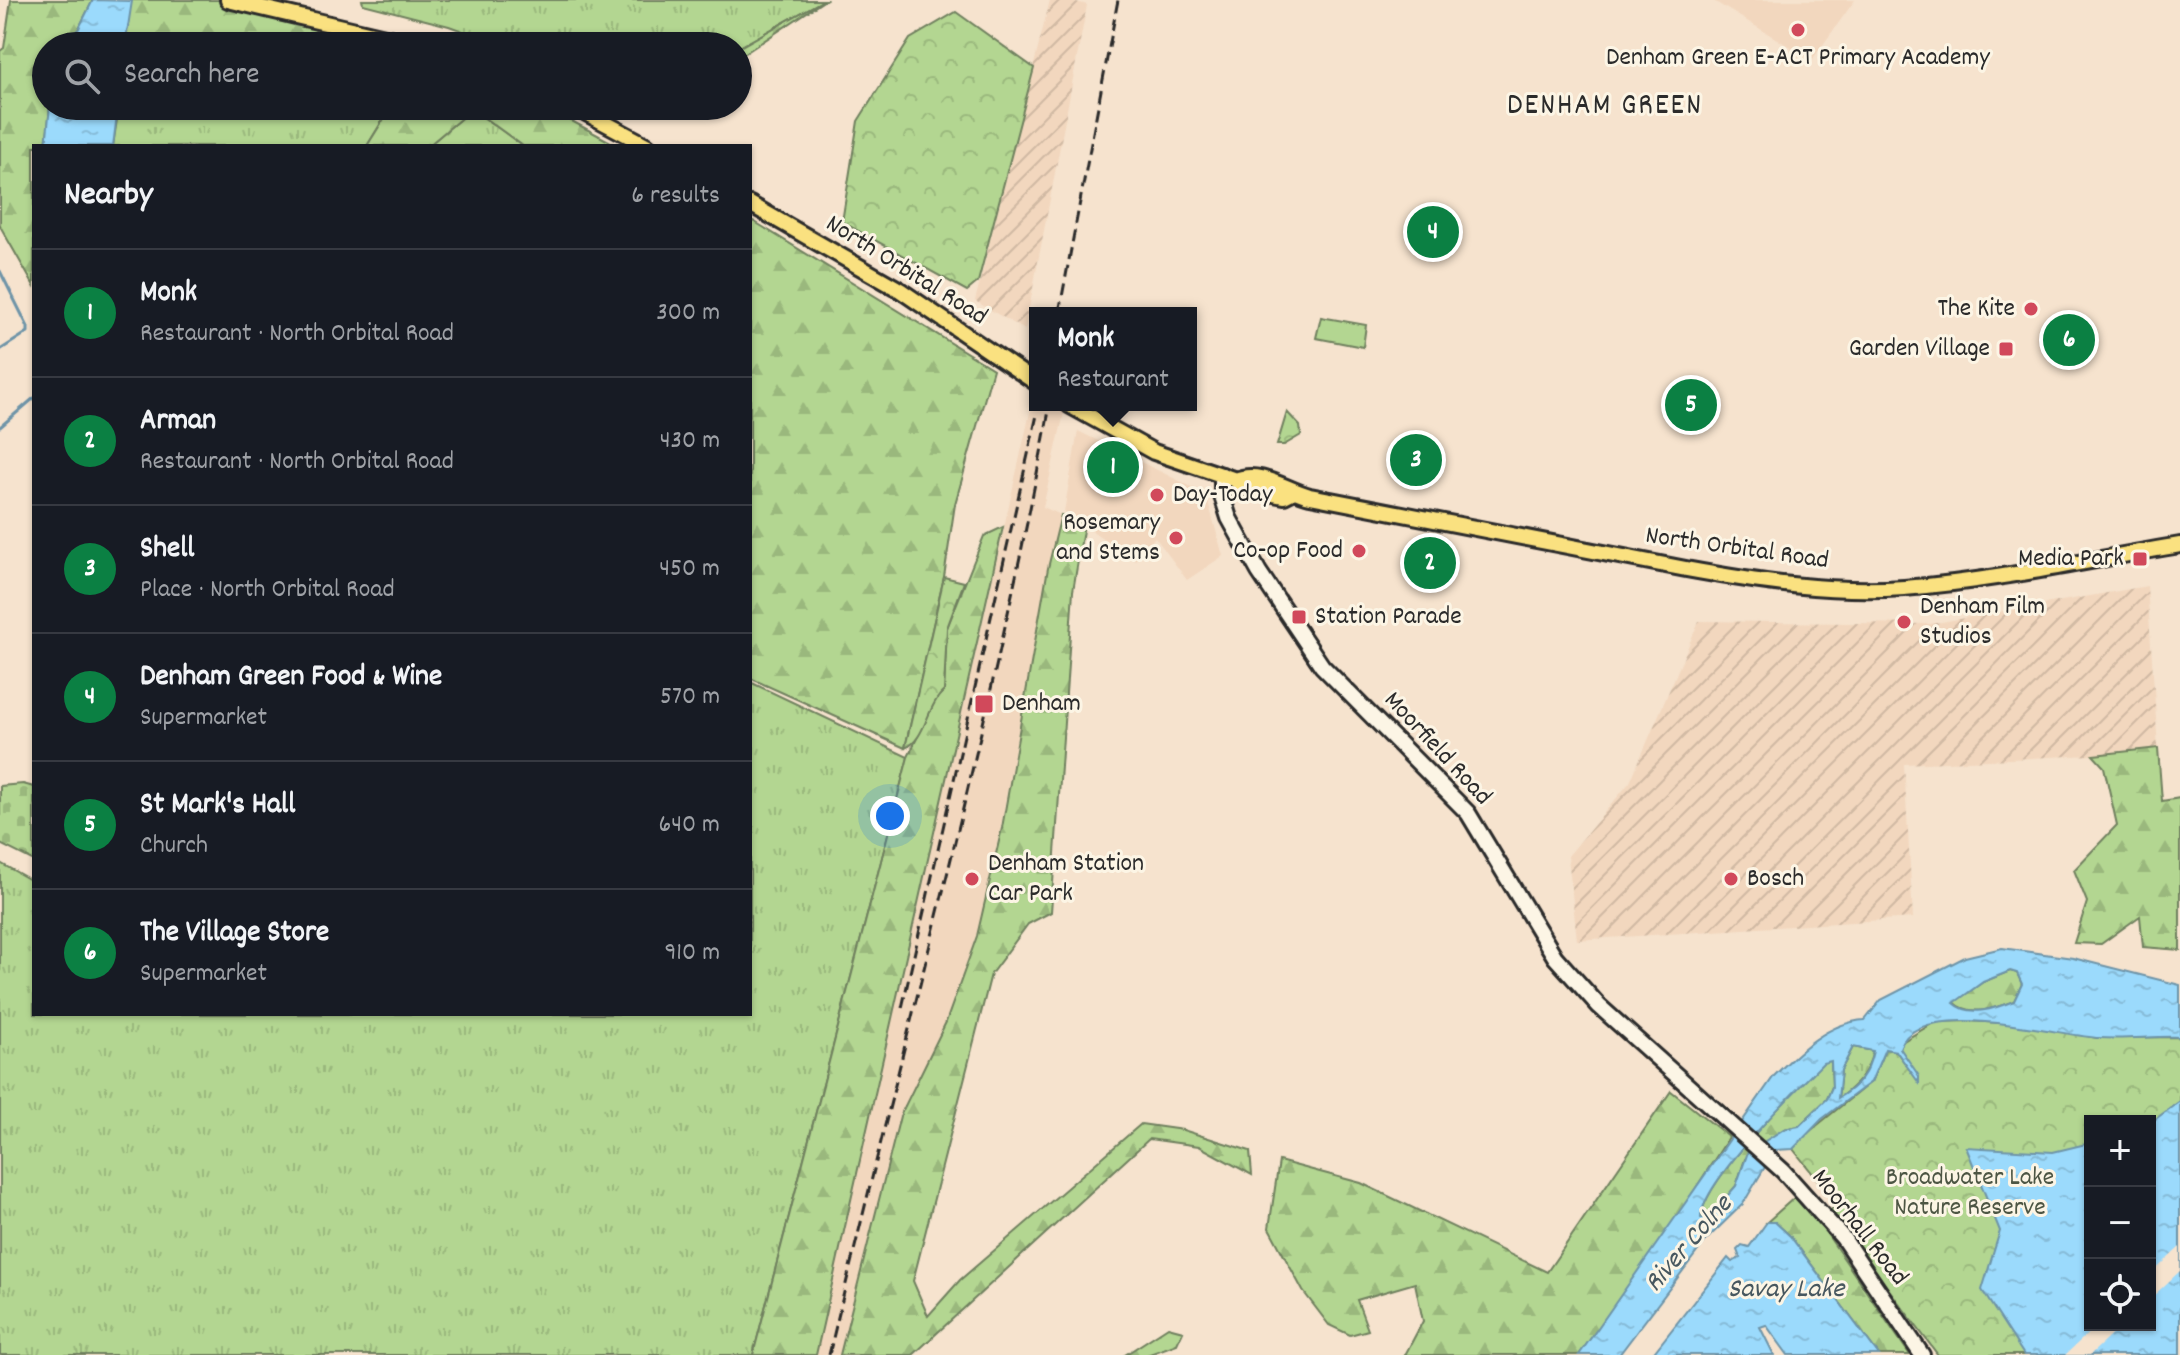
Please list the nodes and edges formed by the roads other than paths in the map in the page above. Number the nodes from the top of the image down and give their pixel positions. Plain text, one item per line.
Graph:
1 (228, 0) edge
2 (364, 32) edge
3 (599, 120) edge
4 (644, 144) edge
5 (752, 205) edge
6 (1029, 378) edge
7 (1080, 411) edge
8 (1229, 478) junction
9 (2180, 545) edge
10 (1783, 1171) joint
11 (1922, 1355) edge

1 - 2 main road
3 - 4 main road
5 - 6 main road, North Orbital Road
7 - 8 main road, North Orbital Road
8 - 9 main road, North Orbital Road
8 - 10 street, Moorfield Road
10 - 11 street, Moorhall Road

